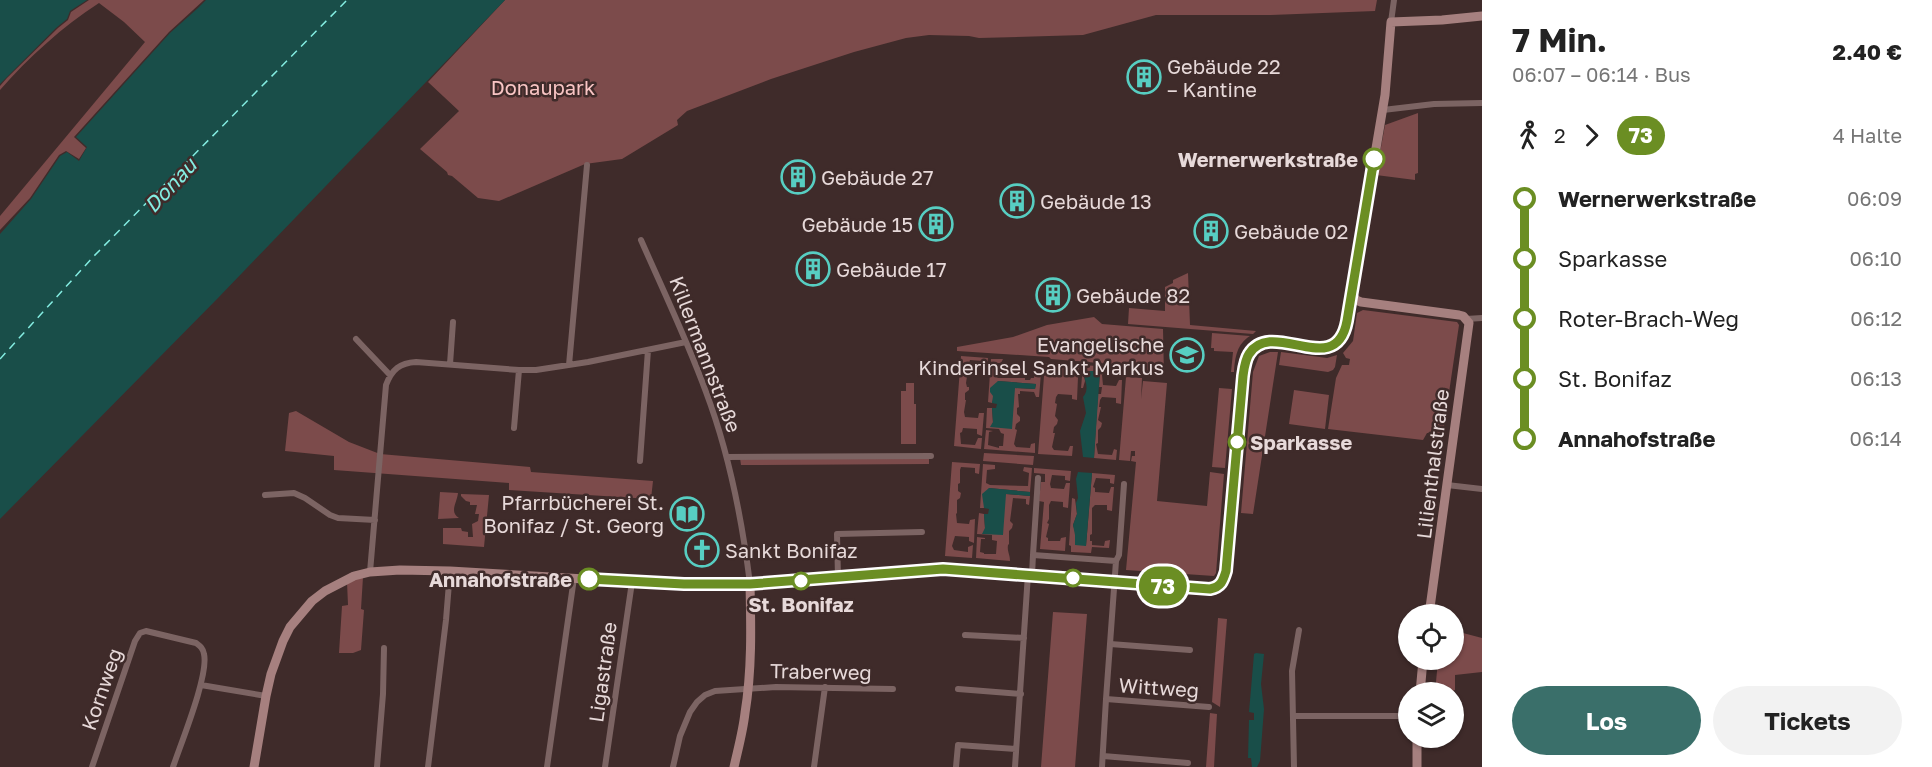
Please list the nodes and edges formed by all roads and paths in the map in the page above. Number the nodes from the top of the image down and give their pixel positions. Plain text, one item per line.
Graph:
1 (1394, 0) edge
2 (1482, 16) edge
3 (1391, 22) junction
4 (1482, 103) edge
5 (1383, 110) junction
6 (587, 165) dead end
7 (641, 240) dead end
8 (1351, 292) junction
9 (1482, 318) edge
10 (1466, 319) junction
11 (453, 322) dead end
12 (356, 339) dead end
13 (686, 342) junction
14 (648, 350) junction
15 (450, 364) junction
16 (569, 365) junction
17 (519, 370) junction
18 (390, 375) junction
19 (514, 428) dead end
20 (931, 456) dead end
21 (727, 457) junction
22 (639, 461) dead end
23 (1038, 478) dead end
24 (1124, 484) dead end
25 (1447, 485) junction
26 (1482, 489) edge
27 (265, 495) dead end
28 (375, 520) junction
29 (922, 532) dead end
30 (1033, 555) junction
31 (1116, 561) junction
32 (450, 571) junction
33 (370, 572) junction
34 (1030, 574) junction
35 (574, 578) junction
36 (838, 578) junction
37 (1114, 581) junction
38 (632, 582) junction
39 (750, 584) junction
40 (1431, 604) edge
41 (1299, 630) dead end
42 (965, 635) dead end
43 (1024, 638) junction
44 (1110, 644) junction
45 (384, 648) dead end
46 (1190, 650) dead end
47 (201, 685) junction
48 (748, 687) junction
49 (825, 687) junction
50 (893, 689) dead end
51 (958, 689) dead end
52 (1021, 694) junction
53 (266, 696) junction
54 (1106, 699) junction
55 (1209, 707) dead end
56 (1293, 716) junction
57 (1398, 716) edge
58 (1417, 748) edge
59 (1017, 749) junction
60 (1103, 756) junction
61 (1188, 763) dead end
62 (92, 767) edge
63 (172, 767) edge
64 (254, 767) edge
65 (376, 767) edge
66 (428, 767) edge
67 (546, 767) edge
68 (605, 767) edge
69 (673, 767) edge
70 (734, 767) edge
71 (814, 767) edge
72 (956, 767) edge
73 (1015, 767) edge
74 (1102, 767) edge
75 (1294, 767) edge
76 (1417, 767) edge

1 - 3 street
2 - 3 street
3 - 5 street
4 - 5 street
5 - 8 street
6 - 16 street
7 - 13 street, Killermannstraße
8 - 10 street
8 - 37 street
9 - 10 street
10 - 25 street, Lilienthalstraße
11 - 15 street
12 - 18 street
13 - 14 street
13 - 21 street, Killermannstraße
14 - 16 street
14 - 22 street
15 - 17 street
15 - 18 street
16 - 17 street
17 - 19 street
18 - 28 street
20 - 21 street
21 - 39 street, Killermannstraße
23 - 30 street
24 - 31 street
25 - 26 street
25 - 40 street, Lilienthalstraße
27 - 28 street
28 - 33 street
29 - 36 street
30 - 31 street
30 - 34 street
31 - 37 street
32 - 33 street
32 - 35 street
32 - 66 street
33 - 53 street
34 - 36 street
34 - 37 street
34 - 43 street
35 - 38 street
35 - 67 street
36 - 39 street
37 - 44 street
38 - 39 street
38 - 68 street, Ligastraße
39 - 48 street, Killermannstraße
41 - 56 street
42 - 43 street
43 - 52 street
44 - 46 street
44 - 54 street
45 - 65 street
47 - 53 street
47 - 62 street, Kornweg
47 - 63 street, Kornweg
48 - 49 street, Traberweg
48 - 69 street, Traberweg
48 - 70 street, Killermannstraße
49 - 50 street, Traberweg
49 - 71 street
51 - 52 street
52 - 59 street
53 - 64 street
54 - 55 street, Wittweg
54 - 60 street
56 - 57 street
56 - 75 street
58 - 76 street
59 - 72 street
59 - 73 street
60 - 61 street
60 - 74 street

